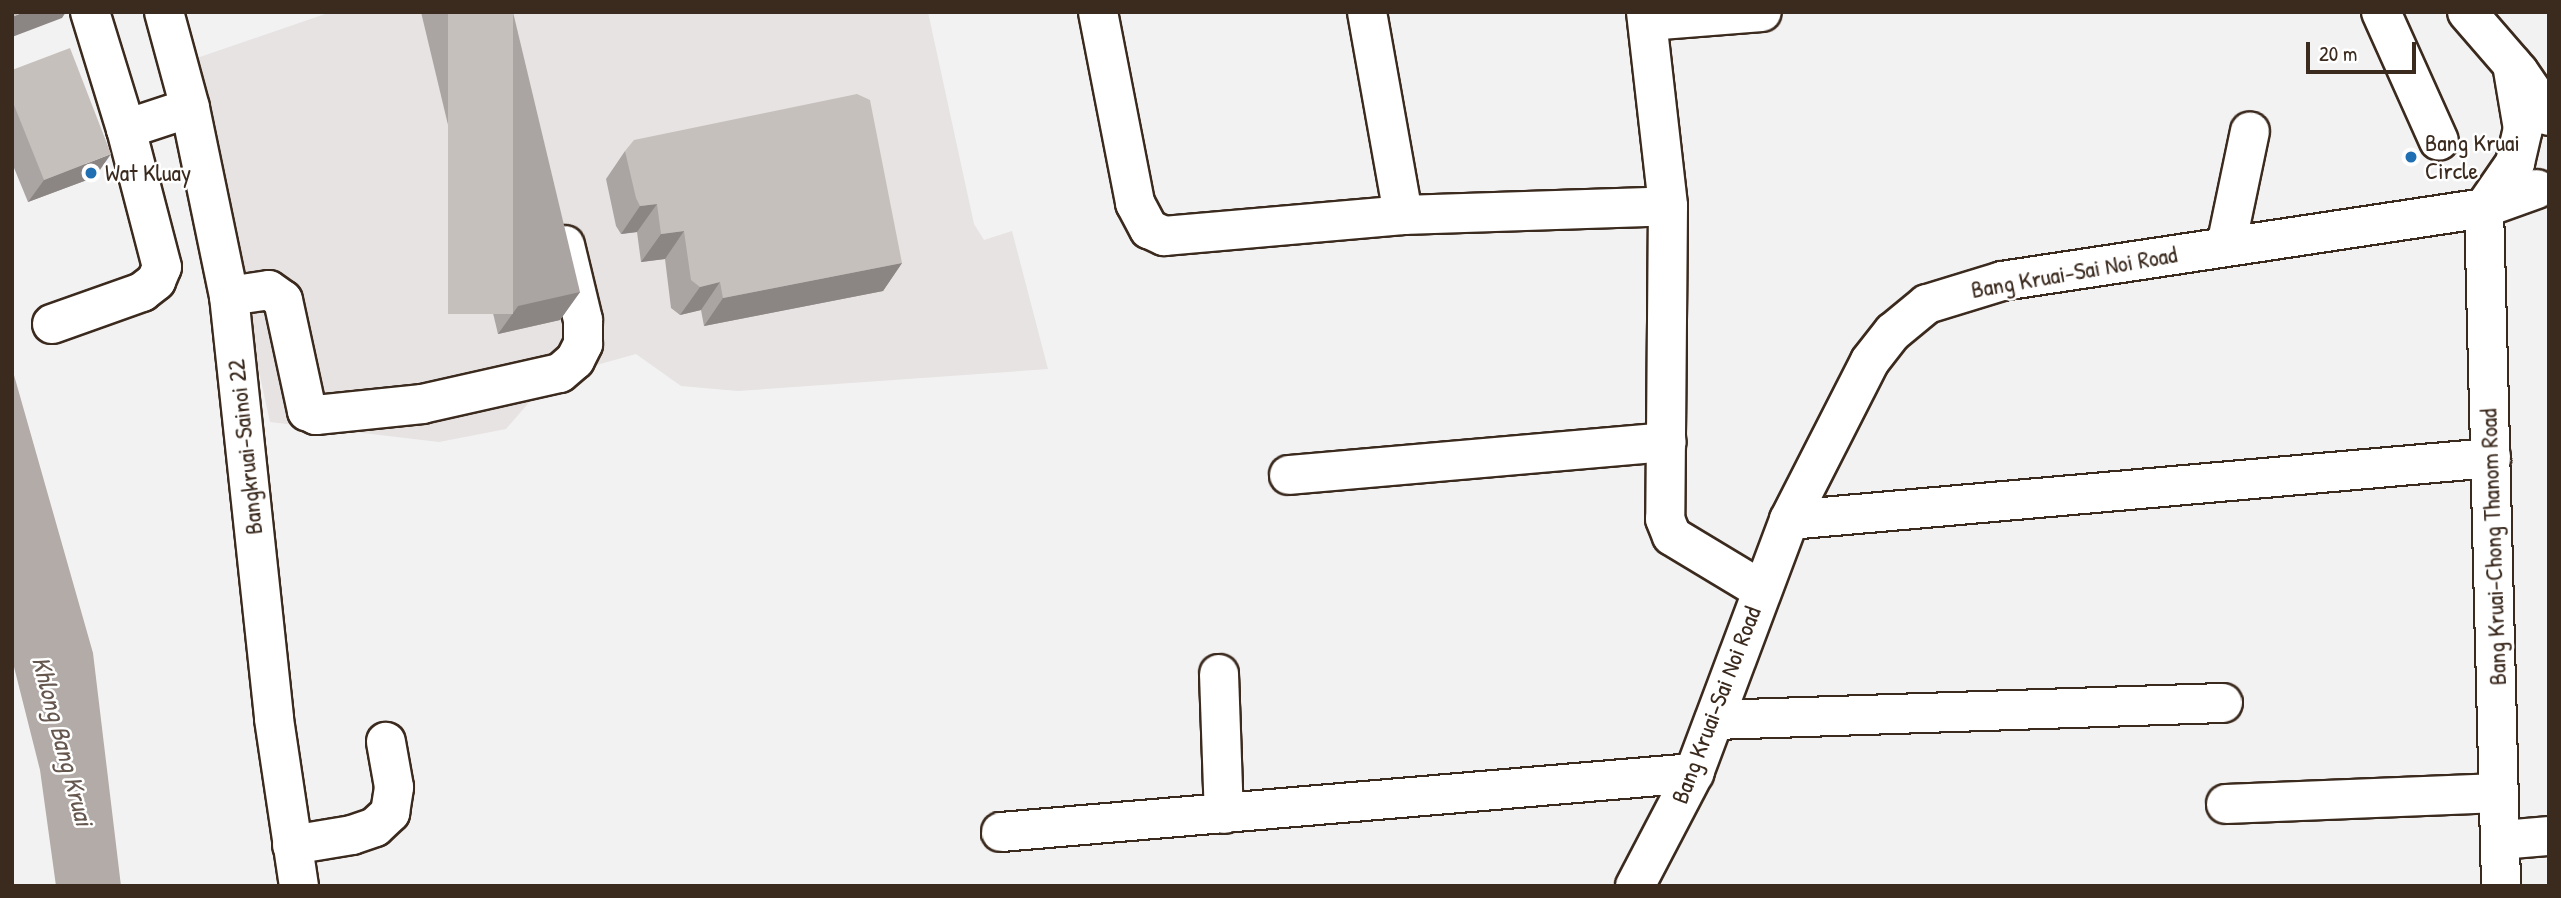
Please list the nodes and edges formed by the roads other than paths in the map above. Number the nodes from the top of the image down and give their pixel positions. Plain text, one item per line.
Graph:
1 (90, 12) edge
2 (164, 12) edge
3 (1098, 12) edge
4 (1367, 12) edge
5 (1762, 12) edge
6 (2381, 12) edge
7 (2466, 12) edge
8 (1647, 17) edge
9 (2512, 64) junction
10 (2549, 82) edge
11 (190, 108) junction
12 (2549, 116) edge
13 (126, 129) junction
14 (2250, 131) dead end
15 (2439, 141) dead end
16 (2549, 146) edge
17 (2543, 195) edge
18 (556, 204) edge
19 (1668, 206) junction
20 (2484, 208) junction
21 (1403, 215) junction
22 (2226, 246) junction
23 (229, 296) junction
24 (52, 324) dead end
25 (1667, 442) junction
26 (2491, 458) junction
27 (1289, 475) dead end
28 (1788, 520) junction
29 (1760, 589) junction
30 (1219, 674) dead end
31 (2223, 703) dead end
32 (1715, 720) junction
33 (386, 742) dead end
34 (1694, 773) junction
35 (2499, 793) junction
36 (2227, 804) dead end
37 (1224, 814) junction
38 (1001, 832) dead end
39 (2549, 836) edge
40 (2501, 840) junction
41 (292, 845) junction
42 (1643, 882) edge
43 (299, 886) edge
44 (2501, 886) edge

1 - 13 street
2 - 11 street, Bangkruai-Sainoi 22
3 - 21 street
4 - 21 street
5 - 8 street
6 - 15 street
7 - 9 street
8 - 19 street
9 - 10 street
9 - 12 street
9 - 20 street
11 - 13 street
11 - 23 street, Bangkruai-Sainoi 22
13 - 24 street
14 - 22 street
16 - 17 street
17 - 20 street, Bang Kruai-Sai Noi Road
18 - 23 street
19 - 21 street
19 - 25 street
20 - 22 street, Bang Kruai-Sai Noi Road
20 - 26 street, Bang Kruai-Chong Thanom Road
22 - 28 street, Bang Kruai-Sai Noi Road
23 - 41 street, Bangkruai-Sainoi 22
25 - 27 street
25 - 29 street
26 - 28 street
26 - 35 street, Bang Kruai-Chong Thanom Road
28 - 29 street, Bang Kruai-Sai Noi Road
29 - 32 street, Bang Kruai-Sai Noi Road
30 - 37 street
31 - 32 street
32 - 34 street, Bang Kruai-Sai Noi Road
33 - 41 street
34 - 37 street
34 - 42 street, Bang Kruai-Sai Noi Road
35 - 36 street
35 - 40 street, Bang Kruai-Chong Thanom Road
37 - 38 street
39 - 40 street
40 - 44 street, Bang Kruai-Chong Thanom Road
41 - 43 street, Bangkruai-Sainoi 22

